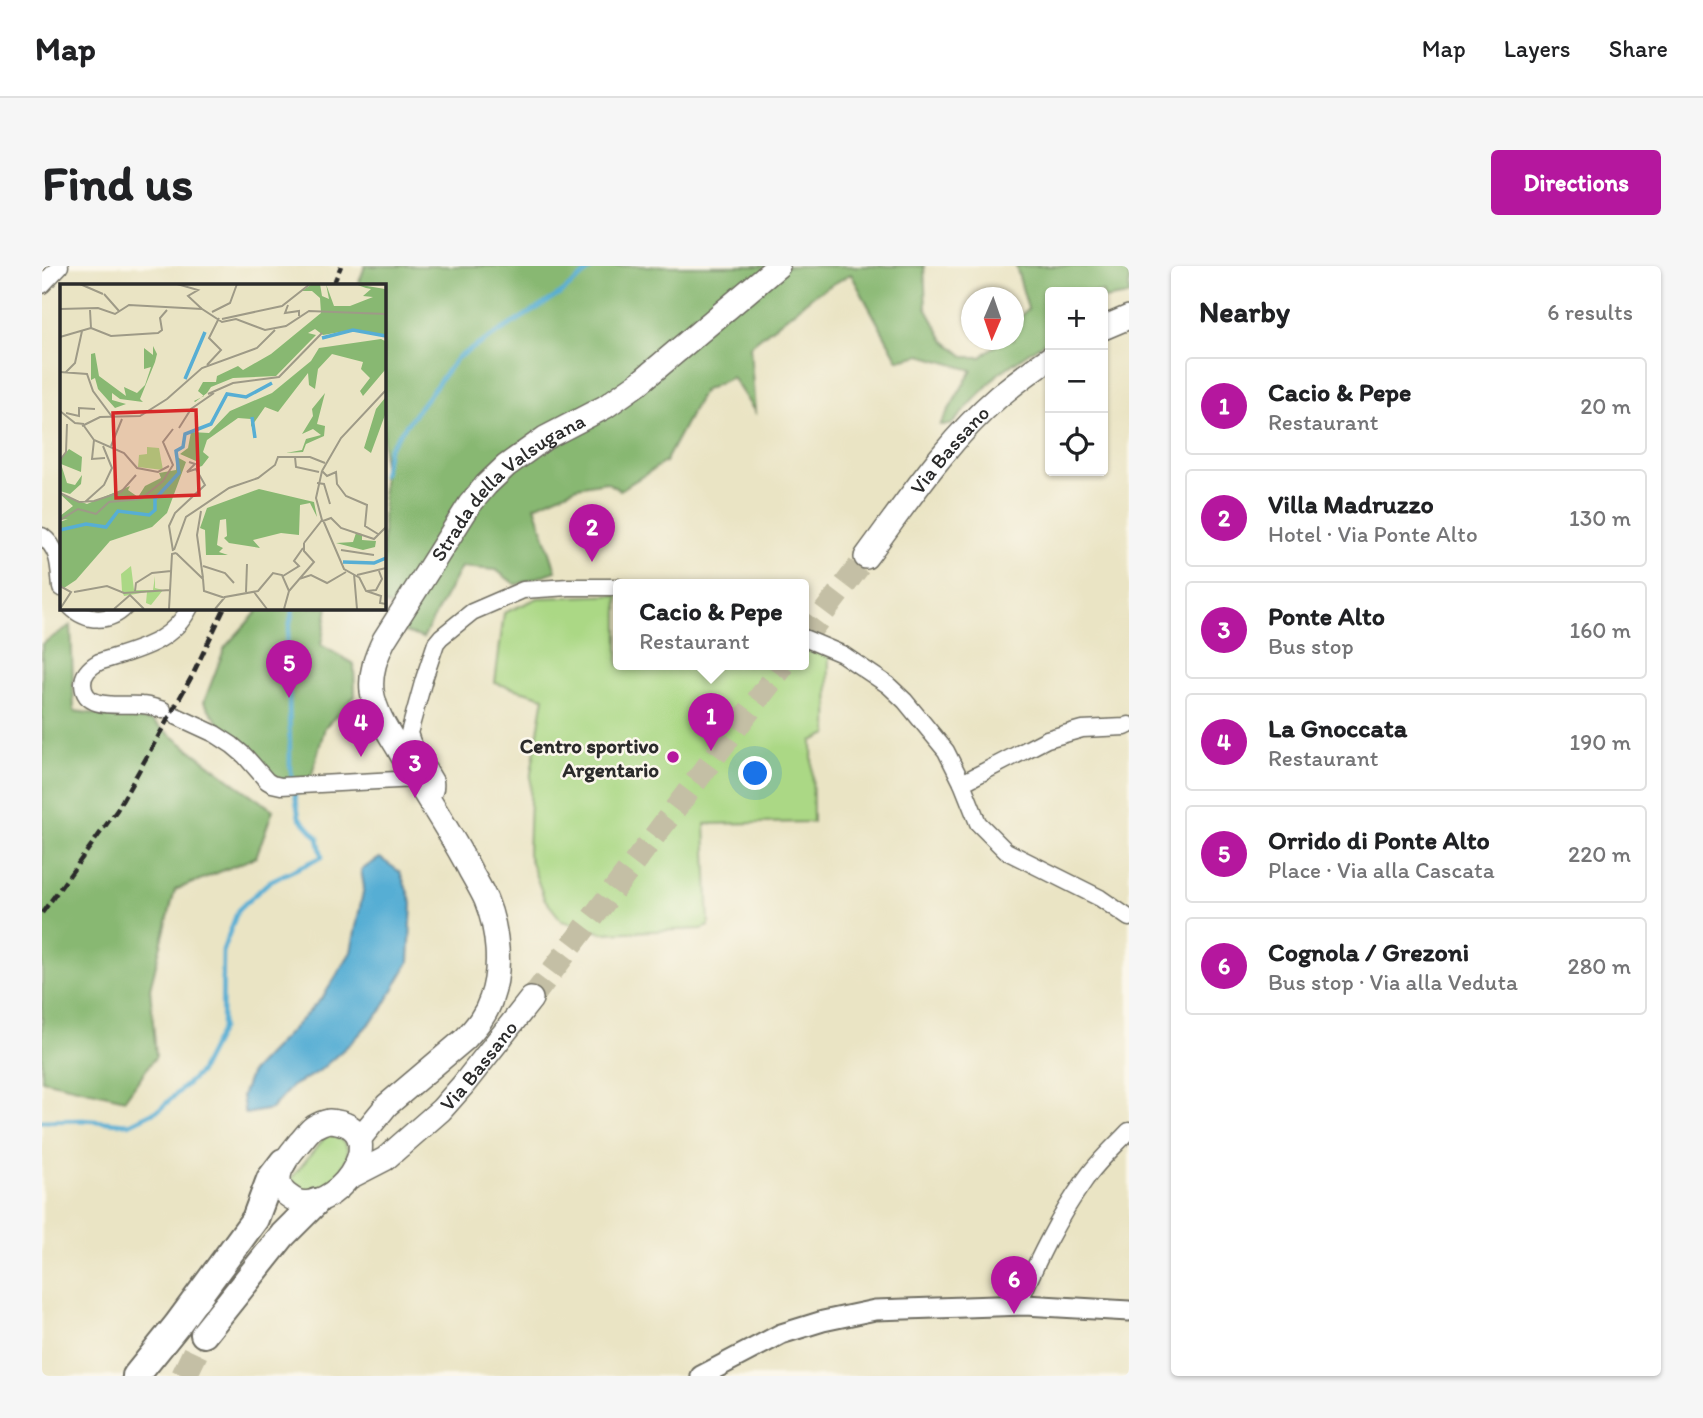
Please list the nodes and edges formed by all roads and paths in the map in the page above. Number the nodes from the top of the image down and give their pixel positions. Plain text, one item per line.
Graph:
1 (60, 266) edge
2 (778, 266) edge
3 (42, 285) edge
4 (1129, 317) edge
5 (1108, 326) edge
6 (1045, 362) edge
7 (42, 536) edge
8 (866, 556) tunnel mouth
9 (60, 574) edge
10 (613, 587) edge
11 (73, 609) edge
12 (122, 609) edge
13 (189, 609) edge
14 (809, 640) edge
15 (1129, 725) edge
16 (962, 783) junction
17 (422, 789) junction
18 (1129, 918) edge
19 (531, 999) tunnel mouth
20 (387, 1105) junction
21 (338, 1121) junction
22 (421, 1129) junction
23 (1129, 1131) edge
24 (360, 1141) junction
25 (283, 1161) junction
26 (350, 1177) junction
27 (316, 1202) junction
28 (1018, 1305) junction
29 (1128, 1313) edge
30 (204, 1334) tunnel mouth
31 (136, 1376) edge
32 (701, 1376) edge

1 - 3 street
2 - 17 main road, Strada della Valsugana
4 - 5 main road
6 - 8 main road, Via Bassano
7 - 9 street
10 - 17 street
11 - 12 street
13 - 17 street
14 - 16 street
15 - 16 street
16 - 18 street
17 - 20 main road, Strada della Valsugana
19 - 22 main road, Via Bassano
20 - 21 main road, Strada della Valsugana
20 - 24 main road, Strada della Valsugana
21 - 24 main road
21 - 25 main road, Strada della Valsugana
22 - 24 main road, Via Bassano
22 - 26 main road, Via Bassano
23 - 28 street
24 - 26 main road, Strada della Valsugana
25 - 27 main road
25 - 31 highway
26 - 27 main road
27 - 30 highway
28 - 29 street
28 - 32 street

